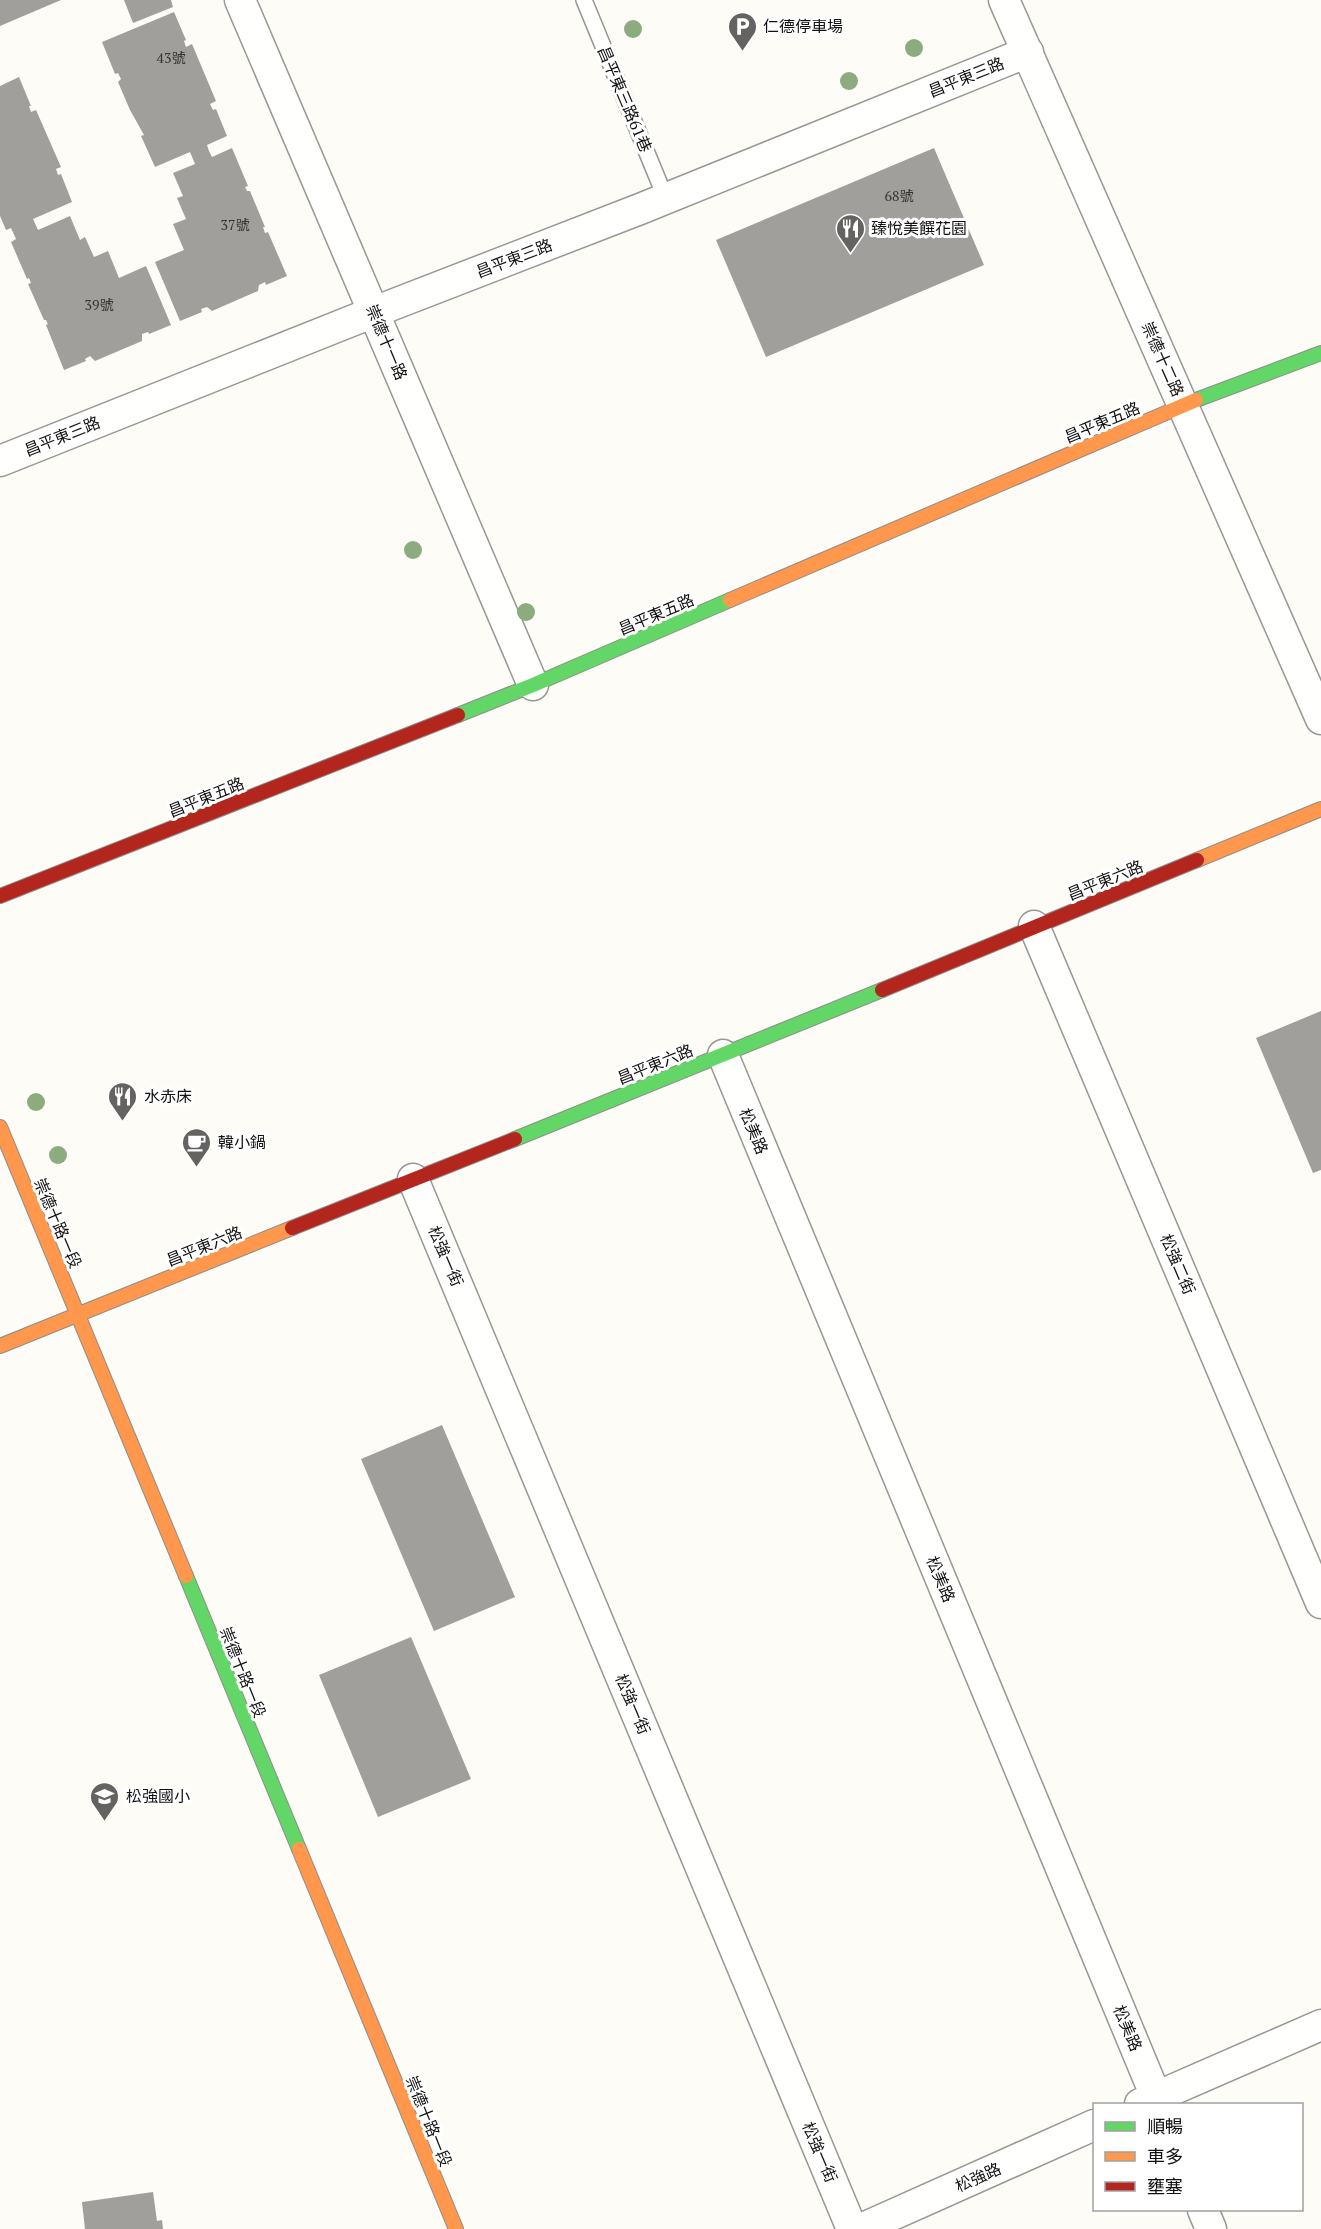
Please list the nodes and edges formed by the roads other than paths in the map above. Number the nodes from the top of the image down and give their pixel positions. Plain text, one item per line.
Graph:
1 (240, 0) edge
2 (584, 0) edge
3 (1004, 0) edge
4 (1028, 52) junction
5 (666, 199) junction
6 (374, 312) junction
7 (1321, 353) edge
8 (1183, 405) junction
9 (0, 461) edge
10 (533, 685) junction
11 (1321, 719) edge
12 (1321, 809) edge
13 (0, 896) edge
14 (1034, 926) junction
15 (723, 1054) junction
16 (0, 1127) edge
17 (413, 1179) junction
18 (78, 1315) junction
19 (0, 1346) edge
20 (1321, 1603) edge
21 (1321, 2025) edge
22 (1152, 2102) edge
23 (1093, 2126) edge
24 (1203, 2211) edge
25 (456, 2229) edge
26 (852, 2229) edge
27 (861, 2229) edge
28 (1211, 2229) edge

1 - 6 street, 崇德十一路
2 - 5 lane, 昌平東三路61巷
3 - 4 street, 崇德十二路
4 - 5 street, 昌平東三路
4 - 8 street, 崇德十二路
5 - 6 street, 昌平東三路
6 - 9 street, 昌平東三路
6 - 10 street, 崇德十一路
7 - 8 street, 昌平東五路
8 - 10 street, 昌平東五路
8 - 11 street, 崇德十二路
10 - 13 street, 昌平東五路
12 - 14 street, 昌平東六路
14 - 15 street, 昌平東六路
14 - 20 street, 松強二街
15 - 17 street, 昌平東六路
15 - 22 street, 松美路
16 - 18 street, 崇德十路一段
17 - 18 street, 昌平東六路
17 - 26 street, 松強一街
18 - 19 street, 昌平東六路
18 - 25 street, 崇德十路一段
21 - 22 street
23 - 27 street, 松強路
24 - 28 street

